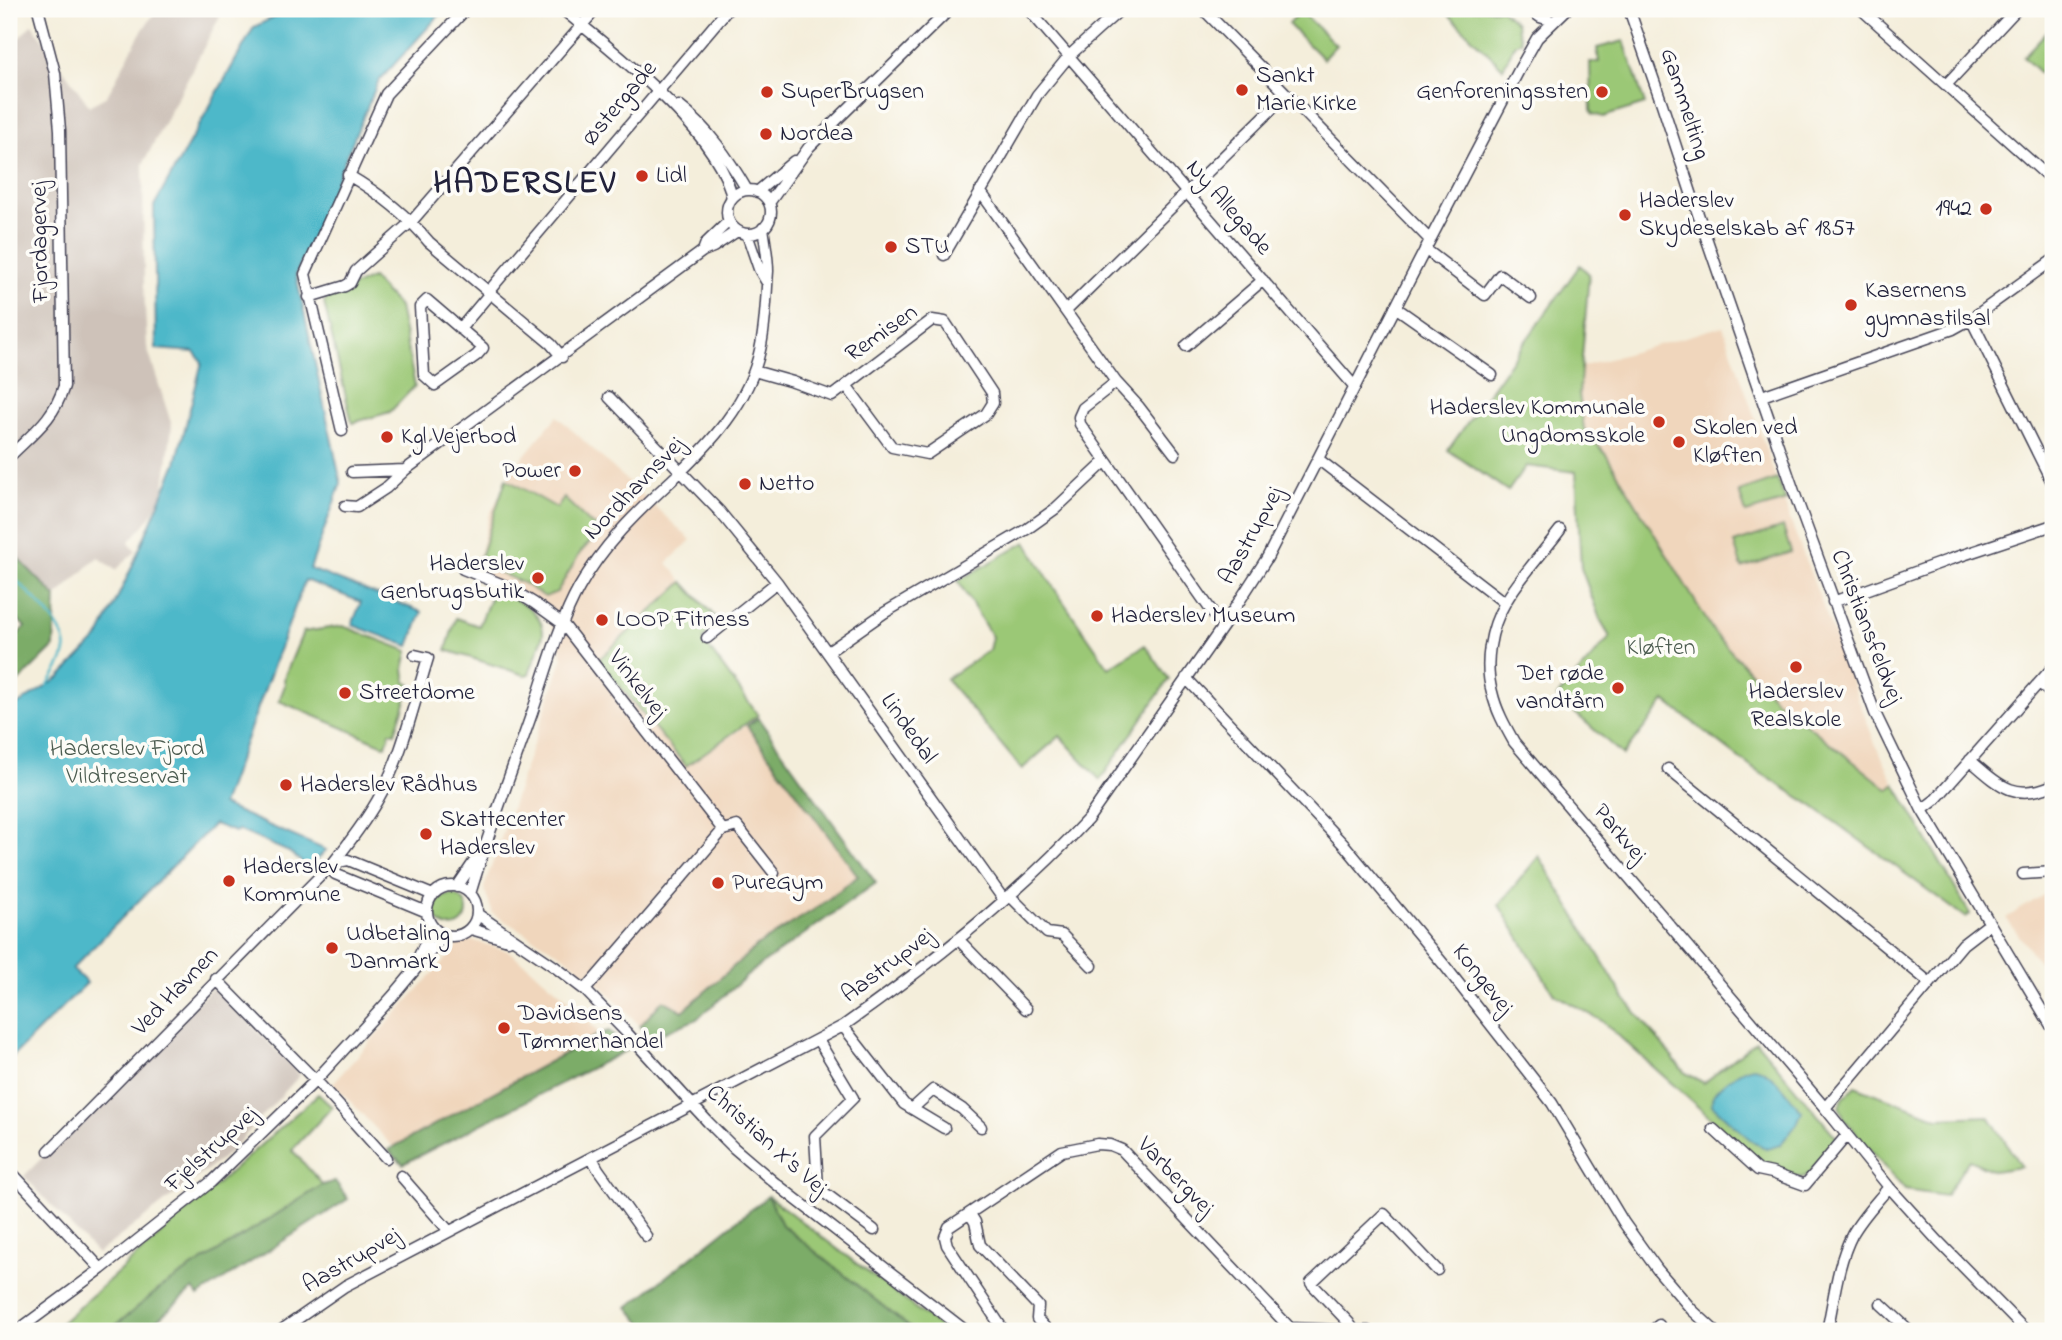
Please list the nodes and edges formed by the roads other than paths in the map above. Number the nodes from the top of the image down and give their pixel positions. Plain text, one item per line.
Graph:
1 (38, 9) edge
2 (466, 9) edge
3 (562, 9) edge
4 (596, 9) edge
5 (728, 9) edge
6 (950, 9) edge
7 (1028, 9) edge
8 (1121, 9) edge
9 (1203, 9) edge
10 (1529, 9) edge
11 (1567, 9) edge
12 (1629, 9) edge
13 (1861, 9) edge
14 (2017, 9) edge
15 (1553, 21) junction
16 (582, 25) junction
17 (1069, 56) junction
18 (1946, 85) junction
19 (662, 95) junction
20 (1286, 95) junction
21 (802, 155) junction
22 (348, 175) junction
23 (2053, 181) edge
24 (752, 191) junction
25 (980, 191) junction
26 (1187, 192) junction
27 (732, 198) junction
28 (769, 203) junction
29 (1698, 214) joint
30 (729, 221) junction
31 (412, 222) junction
32 (764, 228) junction
33 (742, 232) junction
34 (1427, 244) junction
35 (703, 251) junction
36 (944, 255) dead end
37 (2053, 260) edge
38 (1262, 280) junction
39 (766, 281) junction
40 (490, 291) junction
41 (308, 292) junction
42 (1531, 298) dead end
43 (1395, 307) junction
44 (1066, 311) junction
45 (1971, 319) junction
46 (460, 329) junction
47 (1186, 346) dead end
48 (562, 356) junction
49 (754, 371) junction
50 (1492, 375) dead end
51 (1116, 382) junction
52 (846, 385) junction
53 (1355, 387) junction
54 (1762, 396) junction
55 (609, 397) dead end
56 (342, 431) dead end
57 (1175, 454) dead end
58 (9, 457) edge
59 (1318, 459) junction
60 (1106, 461) junction
61 (405, 470) junction
62 (681, 471) junction
63 (352, 472) dead end
64 (2053, 484) edge
65 (345, 506) dead end
66 (2053, 526) edge
67 (1560, 530) dead end
68 (463, 569) dead end
69 (777, 582) junction
70 (1833, 602) junction
71 (1505, 603) junction
72 (563, 624) junction
73 (1224, 625) junction
74 (707, 638) dead end
75 (828, 652) junction
76 (415, 655) dead end
77 (2053, 667) edge
78 (1186, 678) junction
79 (2040, 683) junction
80 (2053, 696) edge
81 (1970, 760) junction
82 (1668, 769) dead end
83 (2053, 786) edge
84 (1922, 810) junction
85 (723, 830) junction
86 (484, 848) junction
87 (333, 863) junction
88 (2053, 872) edge
89 (774, 873) dead end
90 (2023, 874) dead end
91 (457, 887) junction
92 (470, 894) junction
93 (433, 895) junction
94 (1006, 897) junction
95 (428, 912) junction
96 (477, 914) junction
97 (1989, 924) junction
98 (433, 927) junction
99 (471, 929) junction
100 (444, 935) junction
101 (958, 939) junction
102 (518, 943) junction
103 (1092, 966) dead end
104 (410, 974) junction
105 (216, 979) junction
106 (1930, 983) junction
107 (585, 990) junction
108 (1026, 1009) dead end
109 (844, 1026) junction
110 (2053, 1029) edge
111 (818, 1040) junction
112 (316, 1080) junction
113 (694, 1106) junction
114 (1825, 1108) junction
115 (912, 1109) junction
116 (981, 1127) dead end
117 (944, 1128) dead end
118 (1713, 1129) dead end
119 (1847, 1135) junction
120 (49, 1151) dead end
121 (386, 1158) dead end
122 (592, 1158) junction
123 (12, 1173) dead end
124 (401, 1176) dead end
125 (1889, 1187) junction
126 (970, 1214) junction
127 (874, 1230) dead end
128 (449, 1231) junction
129 (646, 1236) dead end
130 (101, 1269) junction
131 (1437, 1270) dead end
132 (1881, 1304) dead end
133 (1353, 1329) junction
134 (1289, 1330) edge
135 (17, 1331) edge
136 (280, 1331) edge
137 (966, 1331) edge
138 (1004, 1331) edge
139 (1048, 1331) edge
140 (1368, 1331) edge
141 (1715, 1331) edge
142 (1827, 1331) edge
143 (1910, 1331) edge
144 (2026, 1331) edge

1 - 58 street, Fjordagervej
2 - 22 street
3 - 16 street
4 - 16 street
5 - 19 street, Østergade
6 - 21 street
7 - 17 street, Ny Allegade
8 - 17 street
9 - 20 street
10 - 15 street
11 - 15 street, Aastrupvej
12 - 29 street, Gammelting
13 - 18 street
14 - 18 street
15 - 34 street, Aastrupvej
16 - 19 street
16 - 31 street
17 - 25 street
17 - 26 street, Ny Allegade
18 - 23 street
19 - 24 street
19 - 27 street
19 - 40 street, Østergade
20 - 26 street
20 - 34 street
21 - 24 street
21 - 28 street
22 - 31 street
22 - 41 street
24 - 27 street
24 - 28 street
25 - 36 street
25 - 44 street
26 - 38 street, Ny Allegade
26 - 44 street
27 - 30 street
28 - 32 street
29 - 54 street, Christiansfeldvej
30 - 33 street
30 - 35 street
31 - 40 street
31 - 41 street
32 - 33 street
32 - 39 street, Nordhavnsvej
33 - 35 street
33 - 39 street, Nordhavnsvej
34 - 42 street
34 - 43 street, Aastrupvej
35 - 48 street
37 - 45 street
38 - 47 street
38 - 53 street, Ny Allegade
39 - 49 street, Nordhavnsvej
40 - 46 street, Østergade
40 - 48 street
41 - 56 street
43 - 50 street
43 - 53 street, Aastrupvej
44 - 51 street
45 - 54 street
45 - 64 street
46 - 46 street
48 - 61 street
49 - 52 street, Remisen
49 - 62 street, Nordhavnsvej
51 - 57 street
51 - 60 street
52 - 52 street, Remisen
53 - 59 street, Aastrupvej
54 - 70 street, Christiansfeldvej
55 - 62 street, Lindedal
59 - 71 street
59 - 73 street, Aastrupvej
60 - 73 street
60 - 75 street
61 - 63 street
61 - 65 street
62 - 69 street, Lindedal
62 - 72 street, Nordhavnsvej
66 - 70 street
67 - 71 street, Parkvej
68 - 72 street, Vinkelvej
69 - 74 street
69 - 75 street, Lindedal
70 - 84 street, Christiansfeldvej
71 - 114 street, Parkvej
72 - 85 street, Vinkelvej
72 - 86 street, Nordhavnsvej
73 - 78 street, Aastrupvej
75 - 94 street, Lindedal
76 - 87 street
77 - 79 street
78 - 94 street, Aastrupvej
78 - 141 street, Kongevej
79 - 80 street
79 - 81 street
81 - 83 street
81 - 84 street
82 - 106 street
84 - 97 street, Christiansfeldvej
85 - 89 street, Vinkelvej
85 - 107 street
86 - 91 street, Nordhavnsvej
86 - 92 street, Nordhavnsvej
87 - 93 street
87 - 95 street
87 - 105 street, Ved Havnen
88 - 90 street
91 - 92 street
91 - 93 street
92 - 96 street
93 - 95 street
94 - 101 street, Aastrupvej
94 - 103 street
95 - 98 street
96 - 99 street
96 - 102 street, Christian X's Vej
97 - 106 street
97 - 110 street, Christiansfeldvej
98 - 100 street
98 - 104 street, Fjelstrupvej
99 - 100 street
99 - 102 street, Christian X's Vej
100 - 104 street, Fjelstrupvej
101 - 108 street, Aastrupvej
101 - 109 street, Aastrupvej
102 - 107 street, Christian X's Vej
104 - 112 street, Fjelstrupvej
105 - 112 street
105 - 120 street, Ved Havnen
106 - 114 street
107 - 113 street, Christian X's Vej
109 - 111 street, Aastrupvej
109 - 115 street, Aastrupvej
111 - 113 street, Aastrupvej
111 - 127 street
112 - 121 street
112 - 130 street, Fjelstrupvej
113 - 122 street, Aastrupvej
113 - 137 street, Christian X's Vej
114 - 119 street, Parkvej
115 - 116 street
115 - 117 street, Aastrupvej
118 - 119 street
119 - 125 street, Parkvej
122 - 128 street, Aastrupvej
122 - 129 street
123 - 130 street
124 - 128 street
125 - 142 street
125 - 144 street, Parkvej
126 - 134 street, Varbergvej
126 - 138 street, Varbergvej
126 - 139 street
128 - 136 street, Aastrupvej
130 - 135 street, Fjelstrupvej
131 - 133 street
132 - 143 street
133 - 134 street, Varbergvej
133 - 140 street, Varbergvej

